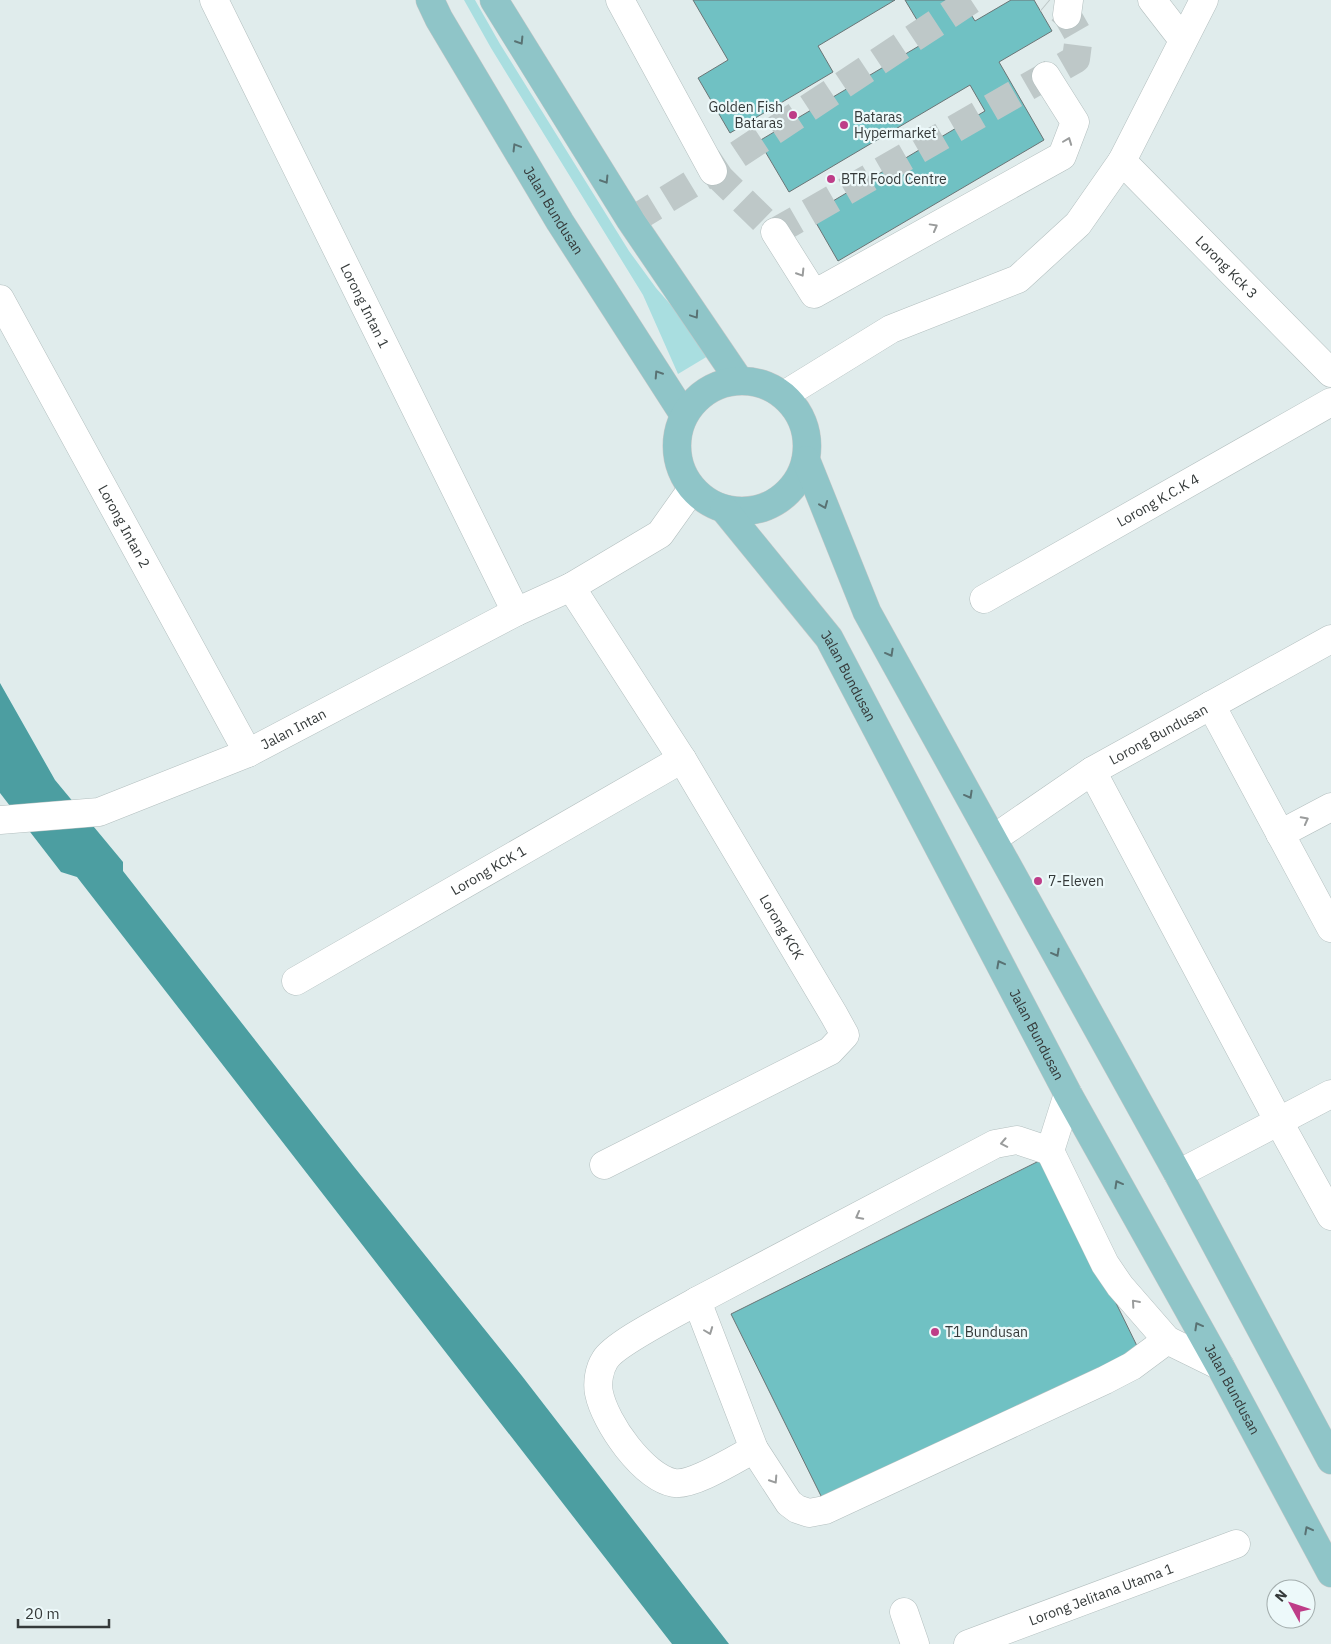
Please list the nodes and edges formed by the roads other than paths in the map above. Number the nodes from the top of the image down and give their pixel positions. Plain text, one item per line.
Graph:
1 (214, 0) edge
2 (430, 0) edge
3 (494, 0) edge
4 (620, 0) edge
5 (1152, 0) edge
6 (1204, 0) edge
7 (1183, 40) junction
8 (1046, 76) dead end
9 (1122, 161) junction
10 (713, 170) tunnel mouth
11 (775, 232) dead end
12 (0, 299) edge
13 (1331, 373) edge
14 (739, 380) junction
15 (784, 395) junction
16 (1331, 402) edge
17 (684, 415) junction
18 (806, 460) junction
19 (692, 489) junction
20 (724, 509) junction
21 (571, 586) junction
22 (984, 599) dead end
23 (516, 612) junction
24 (1331, 639) edge
25 (1211, 705) junction
26 (248, 753) junction
27 (682, 759) junction
28 (1092, 771) junction
29 (1331, 807) edge
30 (5, 820) edge
31 (1280, 834) junction
32 (993, 839) junction
33 (1324, 898) edge
34 (1331, 928) edge
35 (296, 981) dead end
36 (1068, 1094) junction
37 (1331, 1094) edge
38 (1279, 1122) junction
39 (1050, 1152) junction
40 (604, 1165) dead end
41 (1178, 1174) junction
42 (1331, 1216) edge
43 (698, 1301) junction
44 (1167, 1340) junction
45 (1220, 1366) junction
46 (754, 1449) junction
47 (1331, 1460) edge
48 (1236, 1544) dead end
49 (1331, 1574) edge
50 (904, 1612) dead end
51 (915, 1644) edge
52 (968, 1644) edge

1 - 23 street, Lorong Intan 1
17 -> 2 main road, Jalan Bundusan
3 -> 14 main road
4 - 10 street
5 - 7 street
6 - 7 street
7 - 9 street
11 -> 8 street
9 - 13 street, Lorong Kck 3
9 - 15 street
12 - 26 street, Lorong Intan 2
14 - 15 main road
14 - 17 main road
15 - 18 main road
16 - 22 street, Lorong K.C.K 4
17 - 19 main road
18 - 20 main road
18 -> 32 main road
19 - 20 main road
19 - 21 street, Jalan Intan
36 -> 20 main road, Jalan Bundusan
21 - 23 street, Jalan Intan
21 - 27 street, Lorong KCK
23 - 26 street, Jalan Intan
24 - 25 street, Lorong Bundusan
25 - 28 street, Lorong Bundusan
25 - 31 street
26 - 30 street, Jalan Intan
27 - 35 street, Lorong KCK 1
27 - 40 street, Lorong KCK
28 - 32 street, Lorong Bundusan
28 - 38 street
31 -> 29 street
31 - 33 street
32 -> 41 main road
33 - 34 street
36 - 39 street
45 -> 36 main road, Jalan Bundusan
37 - 38 street
38 - 41 street
38 - 42 street
39 -> 43 street
44 -> 39 street
41 - 47 main road
43 -> 46 street
43 - 46 street
44 - 45 street
46 -> 44 street
49 -> 45 main road, Jalan Bundusan
48 - 52 street, Lorong Jelitana Utama 1
50 - 51 street

